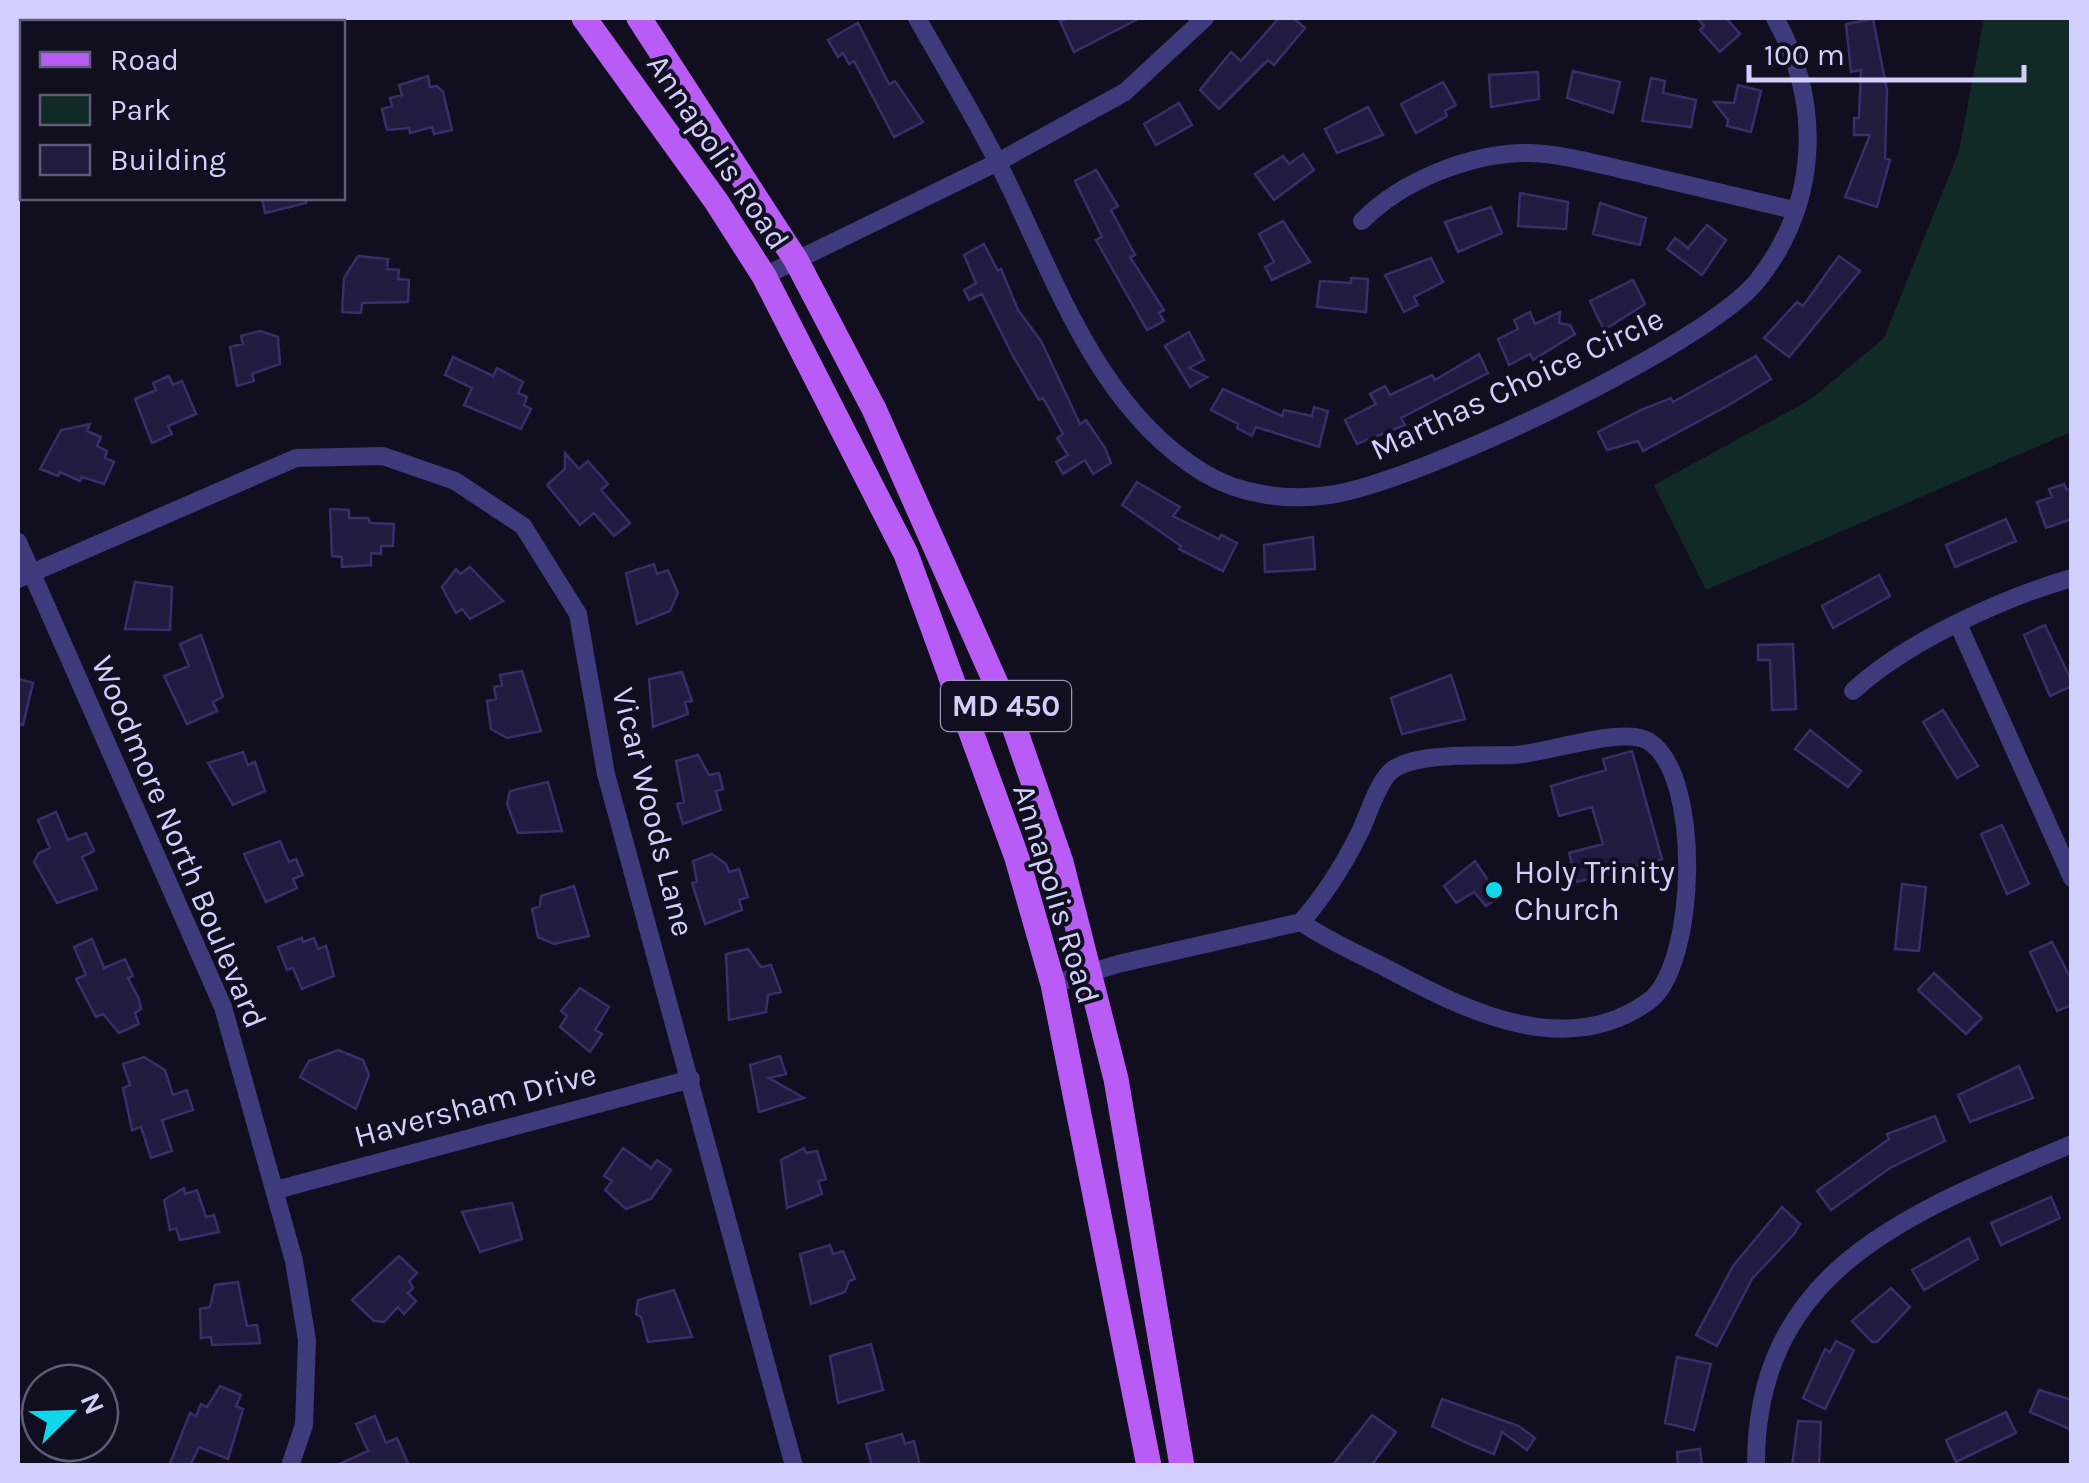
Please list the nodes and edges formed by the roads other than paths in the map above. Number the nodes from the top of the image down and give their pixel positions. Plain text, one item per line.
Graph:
1 (584, 18) edge
2 (639, 18) edge
3 (917, 18) edge
4 (1206, 18) edge
5 (1774, 18) edge
6 (998, 162) junction
7 (1794, 210) junction
8 (1362, 222) dead end
9 (796, 260) junction
10 (764, 276) junction
11 (18, 542) edge
12 (24, 576) edge
13 (2072, 578) edge
14 (1959, 626) junction
15 (1852, 691) dead end
16 (2072, 878) edge
17 (1301, 922) junction
18 (1091, 972) junction
19 (1053, 984) junction
20 (691, 1079) junction
21 (2072, 1144) edge
22 (276, 1190) junction
23 (290, 1466) edge
24 (794, 1466) edge
25 (1149, 1466) edge
26 (1182, 1466) edge
27 (1756, 1466) edge

1 - 10 main road, Annapolis Road / MD 450
2 - 9 main road, Annapolis Road / MD 450
3 - 6 street, Marthas Choice Circle
4 - 6 street
5 - 7 street, Marthas Choice Circle
6 - 7 street, Marthas Choice Circle
6 - 9 street
7 - 8 street
9 - 10 street
9 - 18 main road, Annapolis Road / MD 450
10 - 19 main road, Annapolis Road / MD 450
11 - 12 street, Woodmore North Boulevard
12 - 20 street, Vicar Woods Lane
12 - 22 street, Woodmore North Boulevard
13 - 14 street
14 - 15 street
14 - 16 street
17 - 17 street
17 - 18 street
18 - 19 street
18 - 26 main road, Annapolis Road / MD 450
19 - 25 main road, Annapolis Road / MD 450
20 - 22 street, Haversham Drive
20 - 24 street, Vicar Woods Lane
21 - 27 street
22 - 23 street, Woodmore North Boulevard

